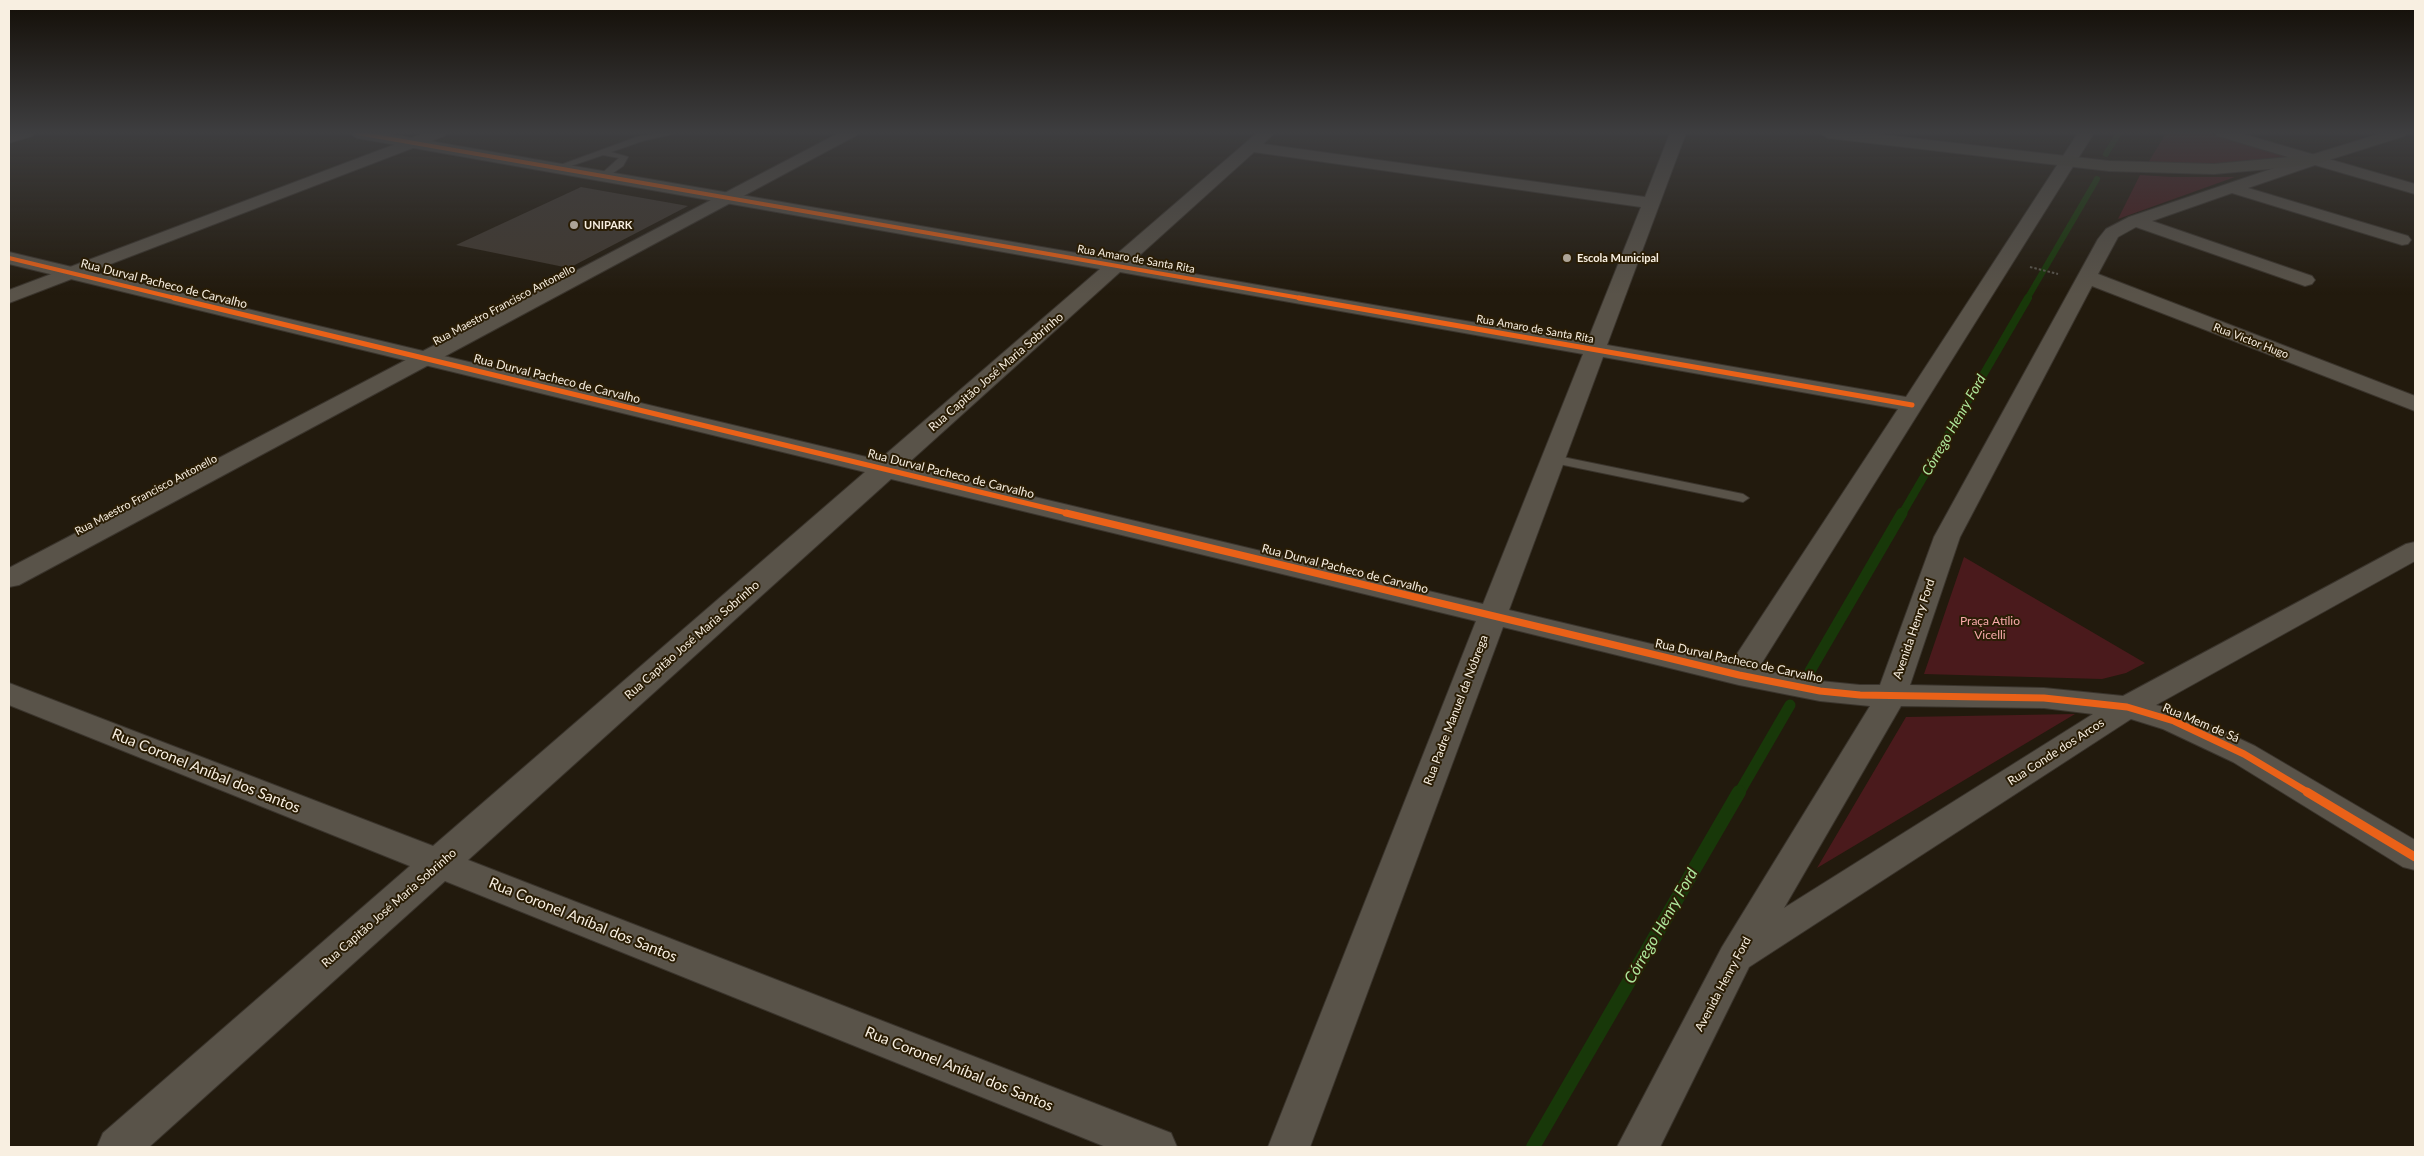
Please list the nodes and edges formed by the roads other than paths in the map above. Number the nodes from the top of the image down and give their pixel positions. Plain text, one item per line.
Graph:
1 (297, 187) edge
2 (665, 187) edge
3 (749, 187) edge
4 (1205, 187) edge
5 (1551, 187) edge
6 (1657, 187) edge
7 (2051, 187) edge
8 (2235, 187) edge
9 (2232, 188) junction
10 (728, 198) junction
11 (1651, 203) junction
12 (2135, 222) junction
13 (2402, 240) dead end
14 (9, 258) edge
15 (1116, 266) junction
16 (2092, 268) junction
17 (71, 273) junction
18 (2304, 280) dead end
19 (9, 297) edge
20 (1595, 350) junction
21 (425, 358) junction
22 (2415, 404) edge
23 (1912, 405) junction
24 (1553, 459) junction
25 (885, 469) junction
26 (1743, 498) dead end
27 (2415, 550) edge
28 (9, 580) edge
29 (1492, 616) junction
30 (1740, 675) junction
31 (9, 692) edge
32 (1891, 697) junction
33 (2127, 707) junction
34 (2415, 857) edge
35 (440, 863) junction
36 (1735, 958) junction
37 (118, 1147) edge
38 (1156, 1147) edge
39 (1289, 1147) edge
40 (1638, 1147) edge

1 - 17 street
2 - 10 street, Rua Amaro de Santa Rita
3 - 10 street, Rua Maestro Francisco Antonello
4 - 15 street, Rua Capitão José Maria Sobrinho
5 - 11 street
6 - 11 street, Rua Padre Manuel da Nóbrega
7 - 23 street
8 - 9 street, Avenida Henry Ford
9 - 12 street, Avenida Henry Ford
9 - 13 street
10 - 15 street, Rua Amaro de Santa Rita
10 - 21 street, Rua Maestro Francisco Antonello
11 - 20 street, Rua Padre Manuel da Nóbrega
12 - 16 street, Avenida Henry Ford
12 - 18 street
14 - 17 street, Rua Durval Pacheco de Carvalho
15 - 20 street, Rua Amaro de Santa Rita
15 - 25 street, Rua Capitão José Maria Sobrinho
16 - 22 street, Rua Victor Hugo
16 - 32 street, Avenida Henry Ford
17 - 19 street
17 - 21 street, Rua Durval Pacheco de Carvalho
20 - 23 street, Rua Amaro de Santa Rita
20 - 24 street, Rua Padre Manuel da Nóbrega
21 - 25 street, Rua Durval Pacheco de Carvalho
21 - 28 street, Rua Maestro Francisco Antonello
23 - 30 street
24 - 26 lane
24 - 29 street, Rua Padre Manuel da Nóbrega
25 - 29 street, Rua Durval Pacheco de Carvalho
25 - 35 street, Rua Capitão José Maria Sobrinho
27 - 33 street, Rua Conde dos Arcos
29 - 30 street, Rua Durval Pacheco de Carvalho
29 - 39 street, Rua Padre Manuel da Nóbrega
30 - 32 street, Rua Durval Pacheco de Carvalho
31 - 35 street, Rua Coronel Aníbal dos Santos
32 - 33 street, Rua Mem de Sá
32 - 36 street, Avenida Henry Ford
33 - 34 street, Rua Mem de Sá
33 - 36 street, Rua Conde dos Arcos
35 - 37 street, Rua Capitão José Maria Sobrinho
35 - 38 street, Rua Coronel Aníbal dos Santos
36 - 40 street, Avenida Henry Ford

